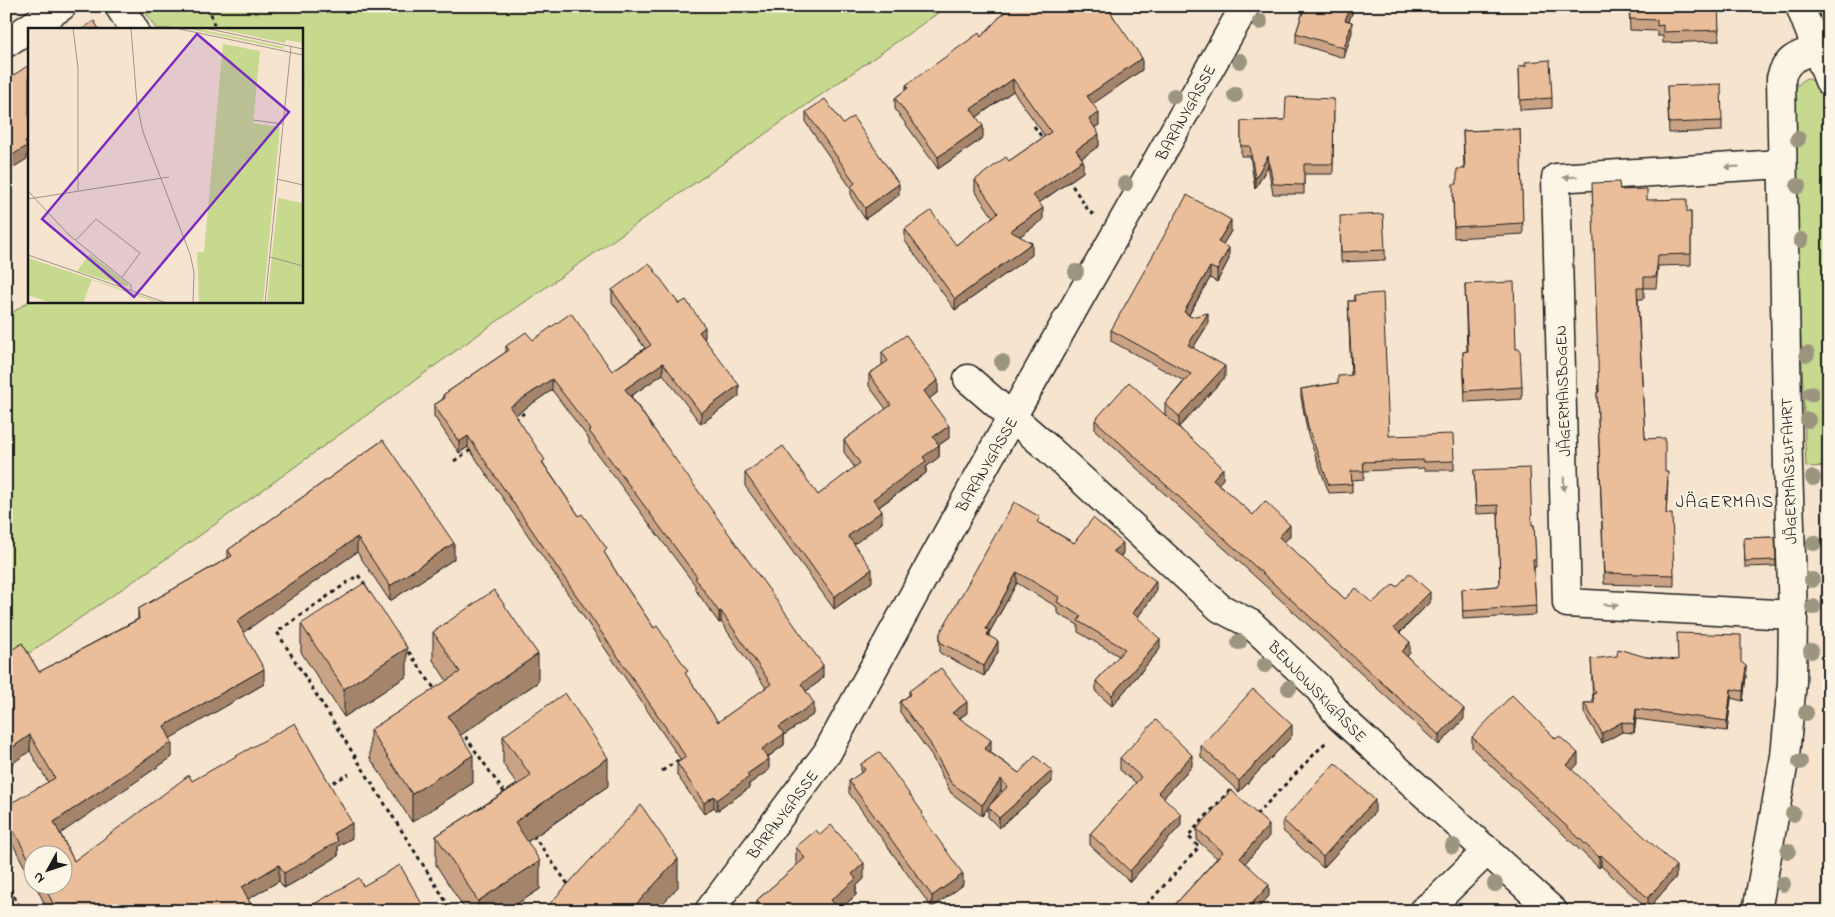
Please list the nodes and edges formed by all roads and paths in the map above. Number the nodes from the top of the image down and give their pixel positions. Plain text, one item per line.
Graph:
1 (62, 6) edge
2 (119, 6) edge
3 (209, 6) edge
4 (1245, 6) edge
5 (1800, 6) edge
6 (28, 28) edge
7 (29, 28) edge
8 (133, 28) edge
9 (215, 28) edge
10 (6, 43) edge
11 (1817, 49) junction
12 (1829, 81) edge
13 (1034, 126) edge
14 (1049, 147) edge
15 (1781, 164) junction
16 (1068, 177) edge
17 (1119, 229) junction
18 (968, 379) dead end
19 (524, 413) edge
20 (1012, 419) junction
21 (509, 424) edge
22 (477, 445) edge
23 (454, 461) dead end
24 (368, 590) edge
25 (1793, 615) junction
26 (254, 625) edge
27 (246, 630) edge
28 (404, 644) edge
29 (437, 693) edge
30 (1345, 722) junction
31 (459, 726) edge
32 (685, 756) edge
33 (662, 771) dead end
34 (348, 774) dead end
35 (323, 788) edge
36 (1236, 796) edge
37 (508, 798) edge
38 (1250, 809) edge
39 (530, 830) edge
40 (1488, 850) junction
41 (6, 882) edge
42 (576, 894) edge
43 (22, 911) edge
44 (452, 911) edge
45 (709, 911) edge
46 (1141, 911) edge
47 (1423, 911) edge
48 (1552, 911) edge
49 (1757, 911) edge

1 - 7 street
2 - 8 street
3 - 9 path
4 - 17 street, BARANYGASSE
5 - 11 street
6 - 10 street
11 - 12 street
11 - 15 street, JÄGERMAISZUFAHRT
13 - 14 path
15 - 25 street, JÄGERMAISZUFAHRT
15 -> 25 street, JÄGERMAISBOGEN
16 - 17 path
17 - 20 street, BARANYGASSE
18 - 20 street, BENJOWSKIGASSE
19 - 21 path
20 - 30 street, BENJOWSKIGASSE
20 - 45 street, BARANYGASSE
22 - 23 path
24 - 44 path
25 - 49 street, JÄGERMAISZUFAHRT
26 - 27 path
28 - 29 path
30 - 38 path
30 - 40 street, BENJOWSKIGASSE
31 - 37 path
32 - 33 path
34 - 35 path
36 - 46 path
39 - 42 path
40 - 47 street
40 - 48 street, BENJOWSKIGASSE
41 - 43 path

